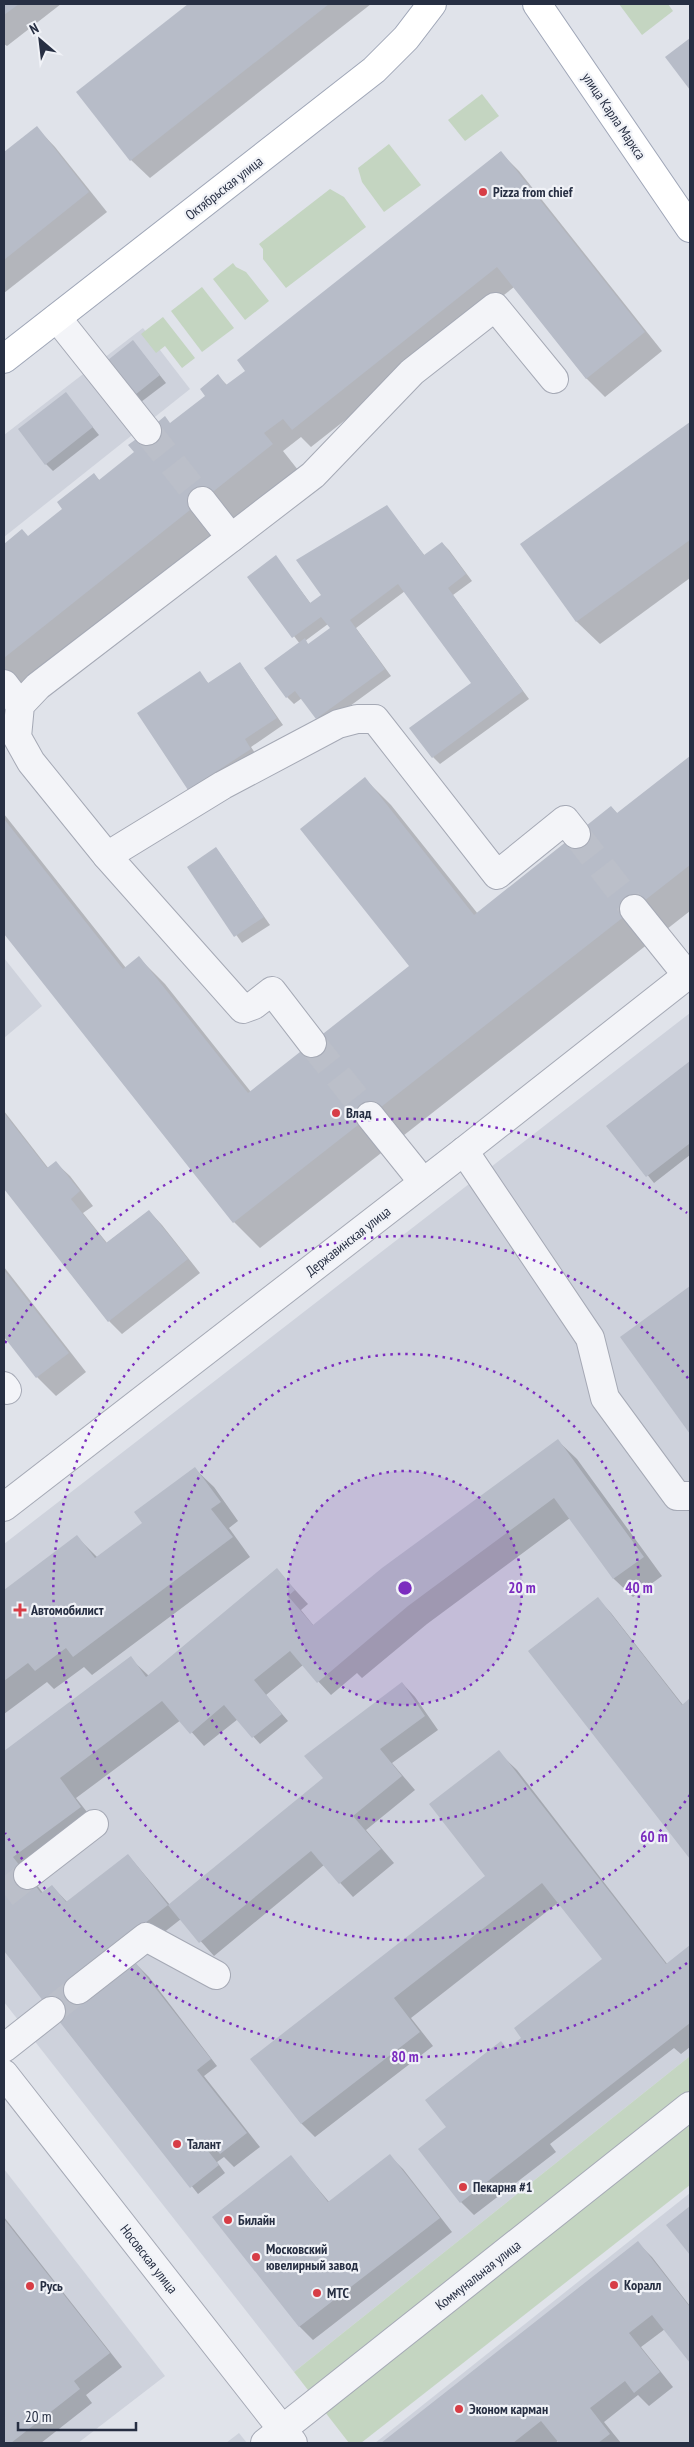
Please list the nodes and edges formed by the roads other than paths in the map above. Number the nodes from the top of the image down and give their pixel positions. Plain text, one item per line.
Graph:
1 (432, 4) edge
2 (536, 4) edge
3 (690, 228) edge
4 (57, 318) junction
5 (4, 360) edge
6 (554, 380) dead end
7 (146, 431) tunnel mouth
8 (202, 501) tunnel mouth
9 (231, 538) junction
10 (12, 694) edge
11 (576, 834) tunnel mouth
12 (107, 856) junction
13 (634, 908) tunnel mouth
14 (689, 974) edge
15 (312, 1043) tunnel mouth
16 (370, 1116) tunnel mouth
17 (464, 1151) junction
18 (423, 1182) junction
19 (690, 1496) edge
20 (4, 1507) edge
21 (94, 1824) dead end
22 (28, 1876) tunnel mouth
23 (216, 1975) dead end
24 (78, 1990) tunnel mouth
25 (51, 2011) tunnel mouth
26 (4, 2048) edge
27 (4, 2074) edge
28 (690, 2106) edge
29 (280, 2439) edge

1 - 4 main road, Октябрьская улица
2 - 3 main road, улица Карла Маркса
4 - 5 main road, Октябрьская улица
4 - 7 street
6 - 9 street
8 - 9 street
9 - 10 street
10 - 12 street
11 - 12 street
12 - 15 street
13 - 14 street
14 - 17 street, Державинская улица
16 - 18 street
17 - 18 street, Державинская улица
17 - 19 street
18 - 20 street, Державинская улица
21 - 22 street
23 - 24 street
25 - 26 street
27 - 29 street, Носовская улица
28 - 29 street, Коммунальная улица

